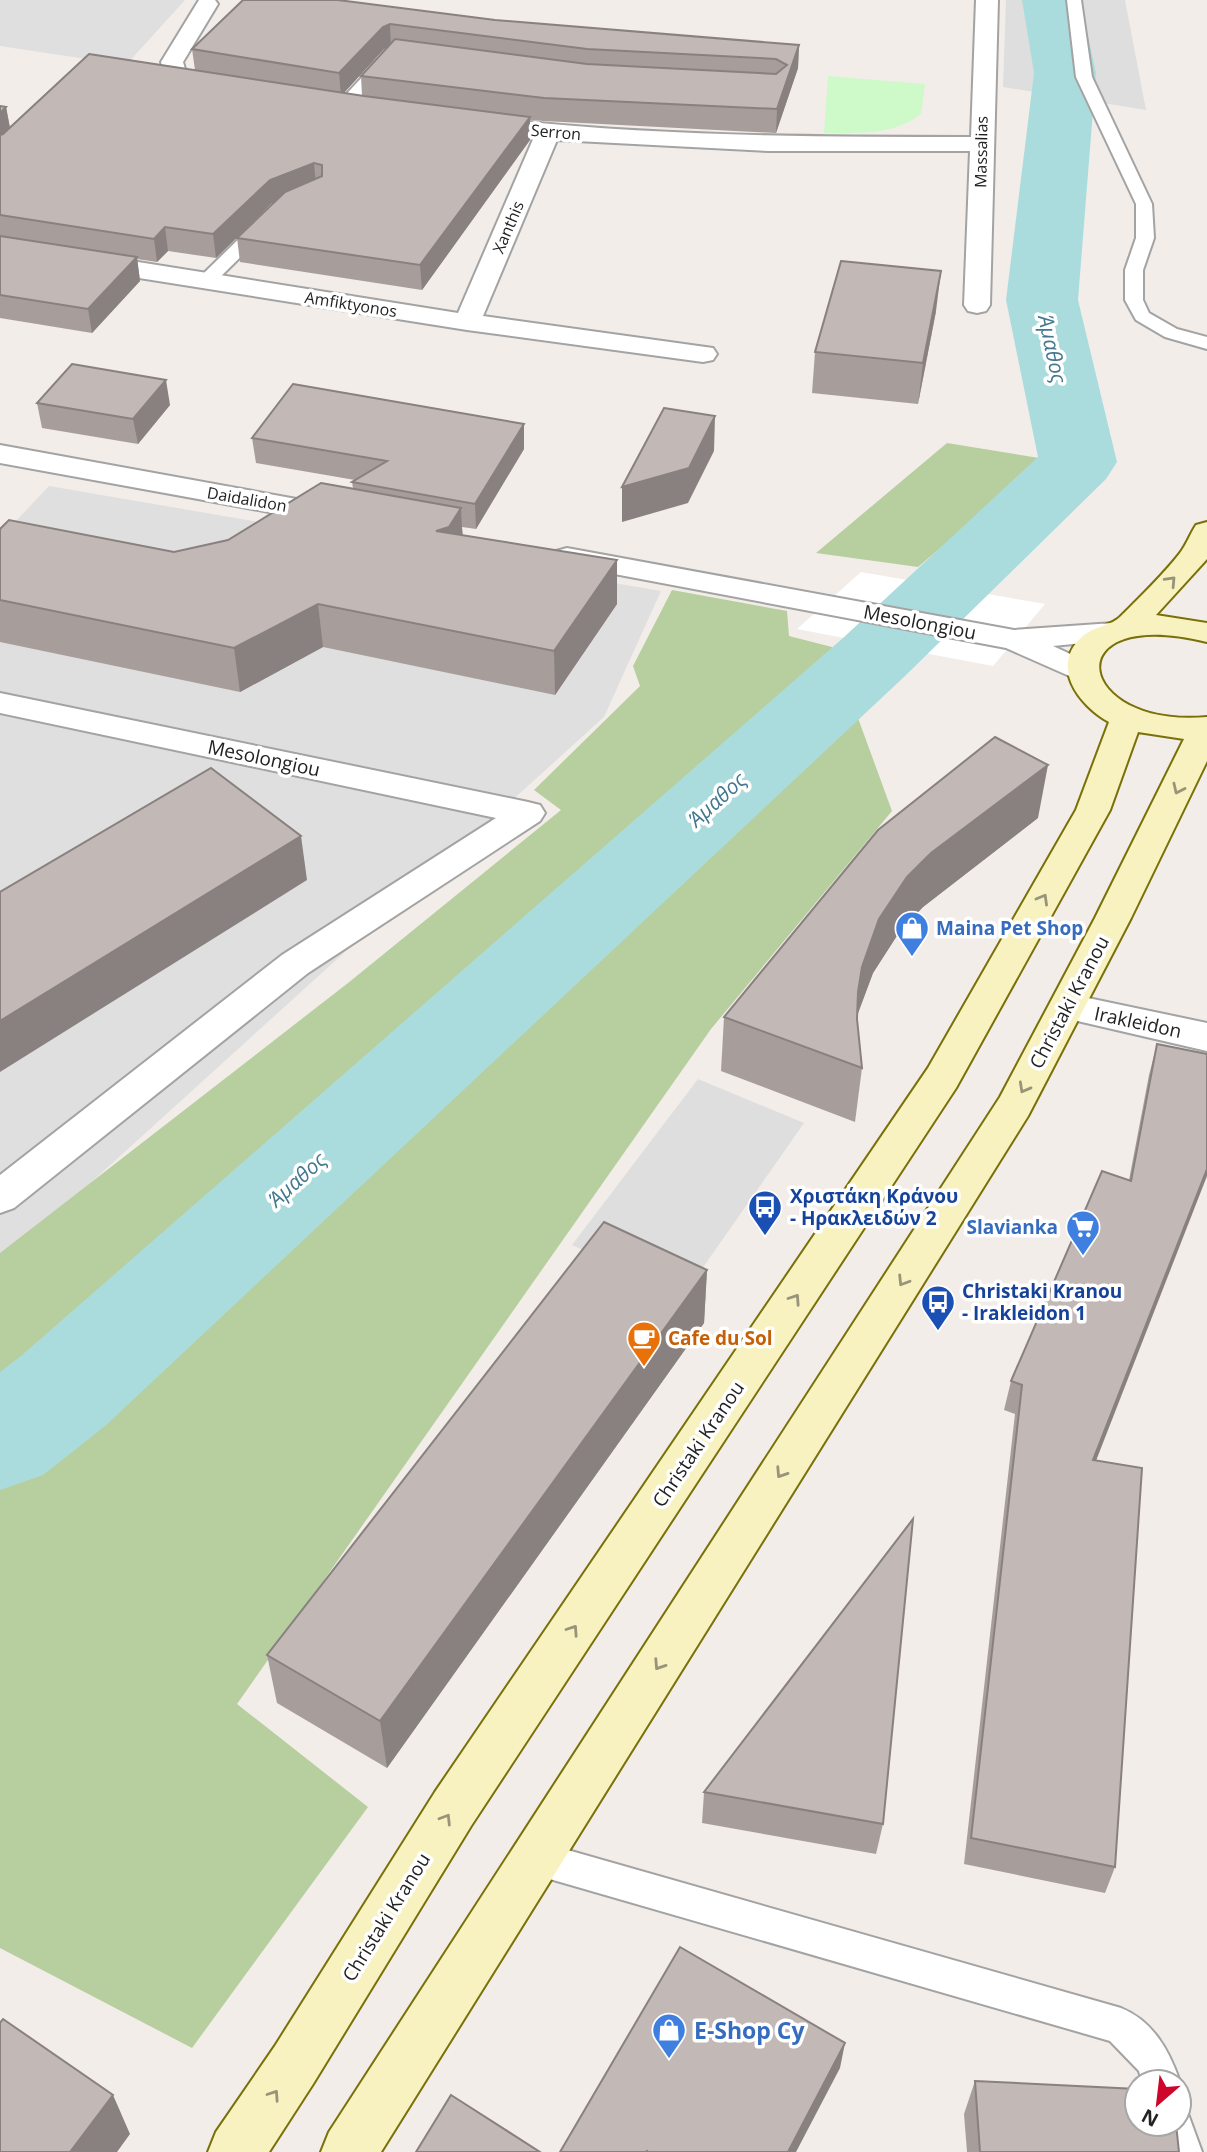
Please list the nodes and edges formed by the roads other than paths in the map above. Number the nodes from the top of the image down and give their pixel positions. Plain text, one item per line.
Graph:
1 (986, 0) edge
2 (1074, 0) edge
3 (206, 4) dead end
4 (404, 56) edge
5 (238, 88) edge
6 (317, 101) edge
7 (344, 106) junction
8 (371, 109) edge
9 (453, 120) edge
10 (548, 132) junction
11 (981, 144) junction
12 (275, 214) edge
13 (0, 248) edge
14 (206, 281) junction
15 (977, 305) dead end
16 (467, 322) junction
17 (1207, 343) edge
18 (703, 354) dead end
19 (0, 454) edge
20 (367, 520) edge
21 (1207, 531) edge
22 (544, 552) edge
23 (1121, 629) junction
24 (1206, 630) edge
25 (1015, 640) junction
26 (1083, 672) junction
27 (0, 703) edge
28 (1127, 717) junction
29 (1207, 727) edge
30 (1069, 1007) junction
31 (1207, 1037) edge
32 (0, 1197) edge
33 (536, 1858) junction
34 (1157, 2068) edge
35 (236, 2152) edge
36 (349, 2152) edge

1 - 11 street, Massalias
2 - 17 lane
3 - 5 street
4 - 7 lane
6 - 7 street
7 - 8 street
9 - 10 street, Serron
10 - 11 street, Serron
10 - 16 street, Xanthis
11 - 15 street, Massalias
12 - 14 lane
13 - 14 street, Amfiktyonos
14 - 16 street, Amfiktyonos
16 - 18 street, Amfiktyonos
19 - 20 street, Daidalidon
23 -> 21 main road
22 - 25 street, Mesolongiou
23 - 24 main road
23 - 25 street, Mesolongiou
23 - 26 main road
25 - 26 street, Mesolongiou
26 - 28 main road
27 - 32 street, Mesolongiou
28 - 29 main road
35 -> 28 main road, Christaki Kranou
29 -> 30 main road, Christaki Kranou
30 - 31 street, Irakleidon
30 -> 33 main road, Christaki Kranou
33 - 34 lane
33 - 36 main road, Christaki Kranou

